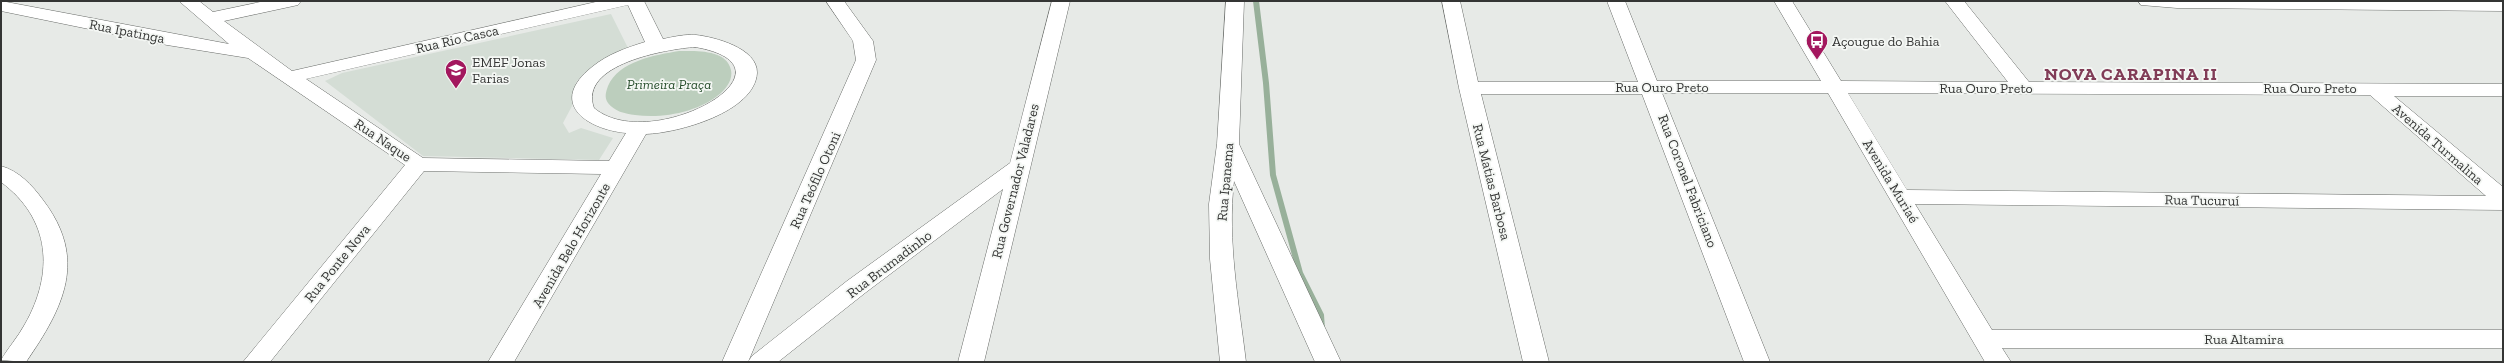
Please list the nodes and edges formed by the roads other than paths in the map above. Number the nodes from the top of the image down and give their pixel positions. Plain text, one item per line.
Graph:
1 (188, 1) edge
2 (292, 1) edge
3 (624, 1) edge
4 (635, 1) edge
5 (835, 1) edge
6 (1061, 1) edge
7 (1235, 1) edge
8 (1451, 1) edge
9 (1616, 1) edge
10 (1783, 1) edge
11 (1954, 1) edge
12 (2147, 1) edge
13 (1, 6) edge
14 (2503, 6) edge
15 (210, 18) junction
16 (656, 45) junction
17 (253, 53) junction
18 (290, 77) junction
19 (1651, 87) junction
20 (1834, 87) junction
21 (1469, 88) junction
22 (2024, 88) junction
23 (2373, 88) junction
24 (2503, 90) edge
25 (640, 128) junction
26 (1228, 144) junction
27 (418, 164) junction
28 (1018, 167) junction
29 (614, 168) junction
30 (6, 180) edge
31 (1900, 197) junction
32 (2503, 199) edge
33 (2503, 203) edge
34 (1984, 339) junction
35 (2503, 339) edge
36 (13, 362) edge
37 (256, 362) edge
38 (501, 362) edge
39 (735, 362) edge
40 (761, 362) edge
41 (971, 362) edge
42 (1233, 362) edge
43 (1328, 362) edge
44 (1536, 362) edge
45 (1757, 362) edge
46 (1998, 362) edge

1 - 15 street, Rua Naque
2 - 15 street
3 - 18 street, Rua Rio Casca
4 - 16 street
5 - 39 street, Rua Teófilo Otoni
6 - 28 street, Rua Governador Valadares
7 - 26 street, Rua Ipanema
8 - 21 street, Rua Matias Barbosa
9 - 19 street, Rua Coronel Fabriciano
10 - 20 street, Avenida Muriaé
11 - 22 street
12 - 14 street
13 - 17 street, Rua Ipatinga
15 - 17 street, Rua Naque
16 - 25 street
16 - 25 street
17 - 18 street, Rua Naque
18 - 27 street, Rua Naque
19 - 20 street, Rua Ouro Preto
19 - 21 street, Rua Ouro Preto
19 - 45 street, Rua Coronel Fabriciano
20 - 22 street, Rua Ouro Preto
20 - 31 street, Avenida Muriaé
21 - 44 street, Rua Matias Barbosa
22 - 23 street, Rua Ouro Preto
23 - 24 street, Rua Ouro Preto
23 - 32 street, Avenida Turmalina
25 - 29 street, Avenida Belo Horizonte
26 - 42 street, Rua Ipanema
26 - 43 street
27 - 29 street, Rua Naque
27 - 37 street, Rua Ponte Nova
28 - 40 street, Rua Brumadinho
28 - 41 street, Rua Governador Valadares
29 - 38 street, Avenida Belo Horizonte
30 - 36 street
31 - 33 street, Rua Tucuruí
31 - 34 street, Avenida Muriaé
34 - 35 street, Rua Altamira
34 - 46 street, Avenida Muriaé

